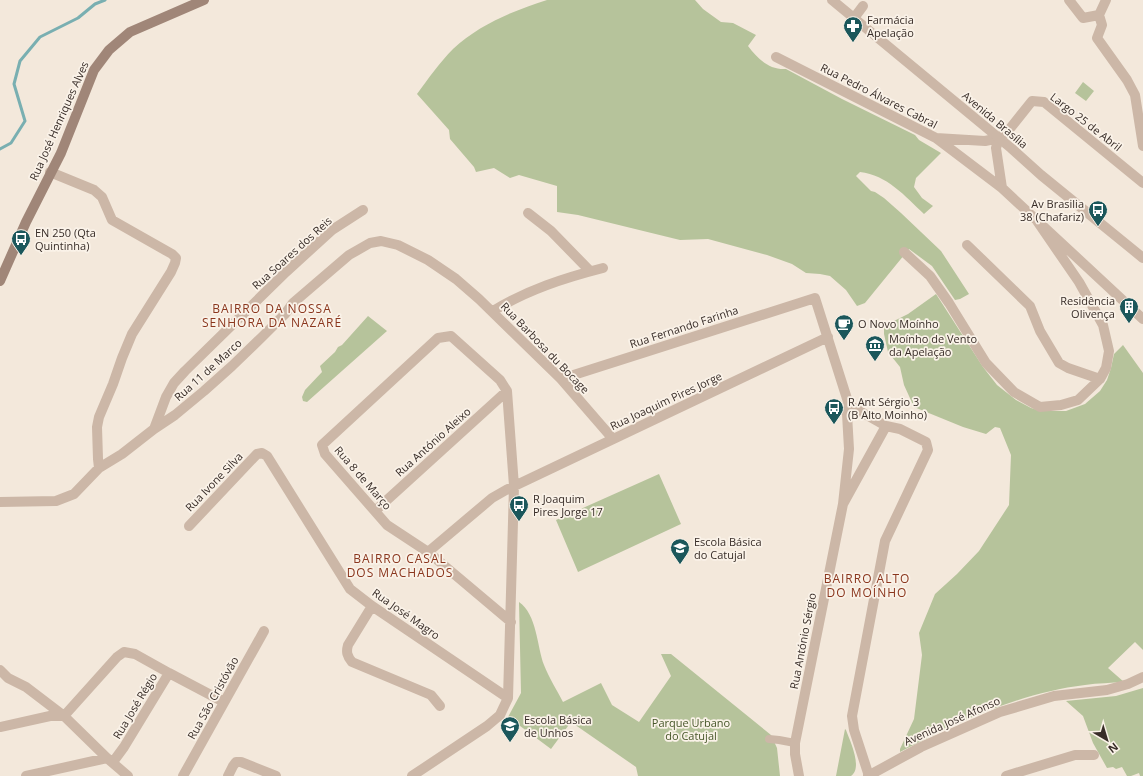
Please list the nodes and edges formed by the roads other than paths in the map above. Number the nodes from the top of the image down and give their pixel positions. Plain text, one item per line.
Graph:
1 (204, 0) edge
2 (832, 0) edge
3 (1069, 0) edge
4 (1106, 0) edge
5 (863, 6) dead end
6 (1099, 15) junction
7 (854, 18) junction
8 (776, 57) dead end
9 (936, 138) junction
10 (999, 138) junction
11 (1143, 146) edge
12 (50, 172) junction
13 (1143, 183) edge
14 (1002, 188) junction
15 (363, 210) dead end
16 (528, 213) dead end
17 (1035, 218) junction
18 (967, 245) dead end
19 (904, 252) dead end
20 (1143, 258) edge
21 (603, 268) dead end
22 (590, 271) junction
23 (456, 279) joint
24 (0, 281) edge
25 (493, 311) junction
26 (1143, 319) edge
27 (828, 337) junction
28 (561, 379) junction
29 (1100, 379) junction
30 (507, 391) junction
31 (849, 405) junction
32 (886, 426) junction
33 (154, 429) junction
34 (613, 439) junction
35 (257, 454) joint
36 (99, 468) junction
37 (514, 486) junction
38 (0, 502) edge
39 (843, 504) junction
40 (376, 510) junction
41 (189, 526) dead end
42 (428, 552) junction
43 (372, 606) junction
44 (511, 622) junction
45 (264, 631) dead end
46 (0, 670) edge
47 (169, 673) junction
48 (1143, 677) edge
49 (508, 698) junction
50 (224, 702) junction
51 (440, 706) dead end
52 (64, 716) junction
53 (0, 728) edge
54 (769, 739) dead end
55 (795, 743) junction
56 (1094, 755) dead end
57 (110, 760) junction
58 (26, 776) edge
59 (128, 776) edge
60 (183, 776) edge
61 (228, 776) edge
62 (276, 776) edge
63 (412, 776) edge
64 (799, 776) edge
65 (868, 776) edge
66 (1006, 776) edge

1 - 12 main road, Rua José Henriques Alves
2 - 7 street, Avenida Brasília
3 - 6 street
4 - 6 street
5 - 7 street
6 - 11 street
7 - 10 street, Avenida Brasília
8 - 9 street, Rua Pedro Álvares Cabral
9 - 10 street, Rua Pedro Álvares Cabral
9 - 14 street
10 - 13 street, Largo 25 de Abril
10 - 14 street
10 - 20 street, Avenida Brasília
12 - 24 main road, Rua José Henriques Alves
12 - 36 street
14 - 17 street
15 - 33 street, Rua Soares dos Reis
16 - 22 street
17 - 26 street
17 - 29 street
18 - 29 street
19 - 29 street
21 - 22 street
22 - 25 street
23 - 25 street, Rua Barbosa du Bocage
23 - 33 street, Rua 11 de Marco
25 - 28 street, Rua Barbosa du Bocage
27 - 28 street, Rua Fernando Farinha
27 - 31 street
27 - 34 street, Rua Joaquim Pires Jorge
28 - 34 street, Rua Barbosa du Bocage
30 - 37 street
30 - 40 street, Rua António Aleixo
30 - 40 street, Rua 8 de Março
31 - 32 street
31 - 39 street
32 - 39 street, Rua António Sérgio
32 - 65 street
33 - 36 street, Rua 11 de Marco
34 - 37 street, Rua Joaquim Pires Jorge
35 - 41 street, Rua Ivone Silva
35 - 43 street, Rua José Magro
36 - 38 street, Rua 11 de Marco
37 - 42 street, Rua Joaquim Pires Jorge
37 - 44 street
39 - 55 street, Rua António Sérgio
40 - 42 street, Rua 8 de Março
42 - 44 street, Rua 8 de Março
43 - 49 street, Rua José Magro
43 - 51 street
44 - 49 street
45 - 50 street, Rua São Cristóvão
46 - 52 street
47 - 50 street, Rua José Régio
47 - 52 street
47 - 57 street, Rua José Régio
48 - 65 street, Avenida José Afonso
49 - 63 street
50 - 60 street, Rua São Cristóvão
52 - 53 street
52 - 57 street
54 - 55 street
55 - 64 street, Rua António Sérgio
56 - 66 street
57 - 58 street
57 - 59 street
61 - 62 street

